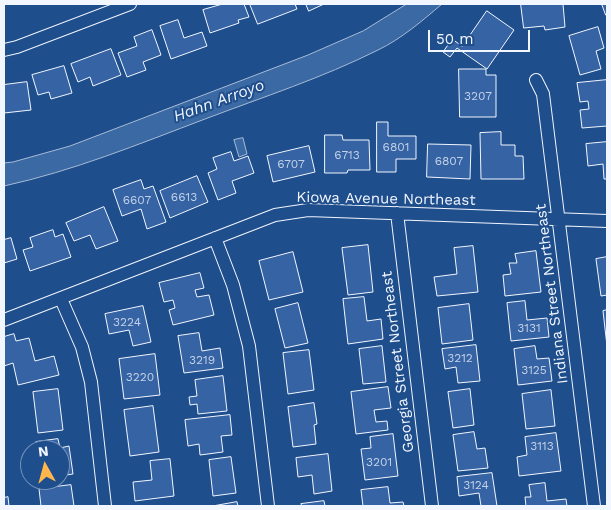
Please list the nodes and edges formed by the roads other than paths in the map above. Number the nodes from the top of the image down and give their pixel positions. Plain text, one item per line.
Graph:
1 (130, 4) edge
2 (4, 50) edge
3 (536, 80) dead end
4 (397, 213) junction
5 (559, 220) junction
6 (607, 221) edge
7 (215, 238) junction
8 (61, 299) junction
9 (4, 320) edge
10 (106, 506) edge
11 (268, 506) edge
12 (432, 506) edge
13 (594, 506) edge

1 - 2 street
3 - 5 street, Indiana Street Northeast
4 - 5 street, Kiowa Avenue Northeast
4 - 7 street, Kiowa Avenue Northeast
4 - 12 street, Georgia Street Northeast
5 - 6 street, Kiowa Avenue Northeast
5 - 13 street, Indiana Street Northeast
7 - 8 street, Kiowa Avenue Northeast
7 - 11 street
8 - 9 street, Kiowa Avenue Northeast
8 - 10 street

